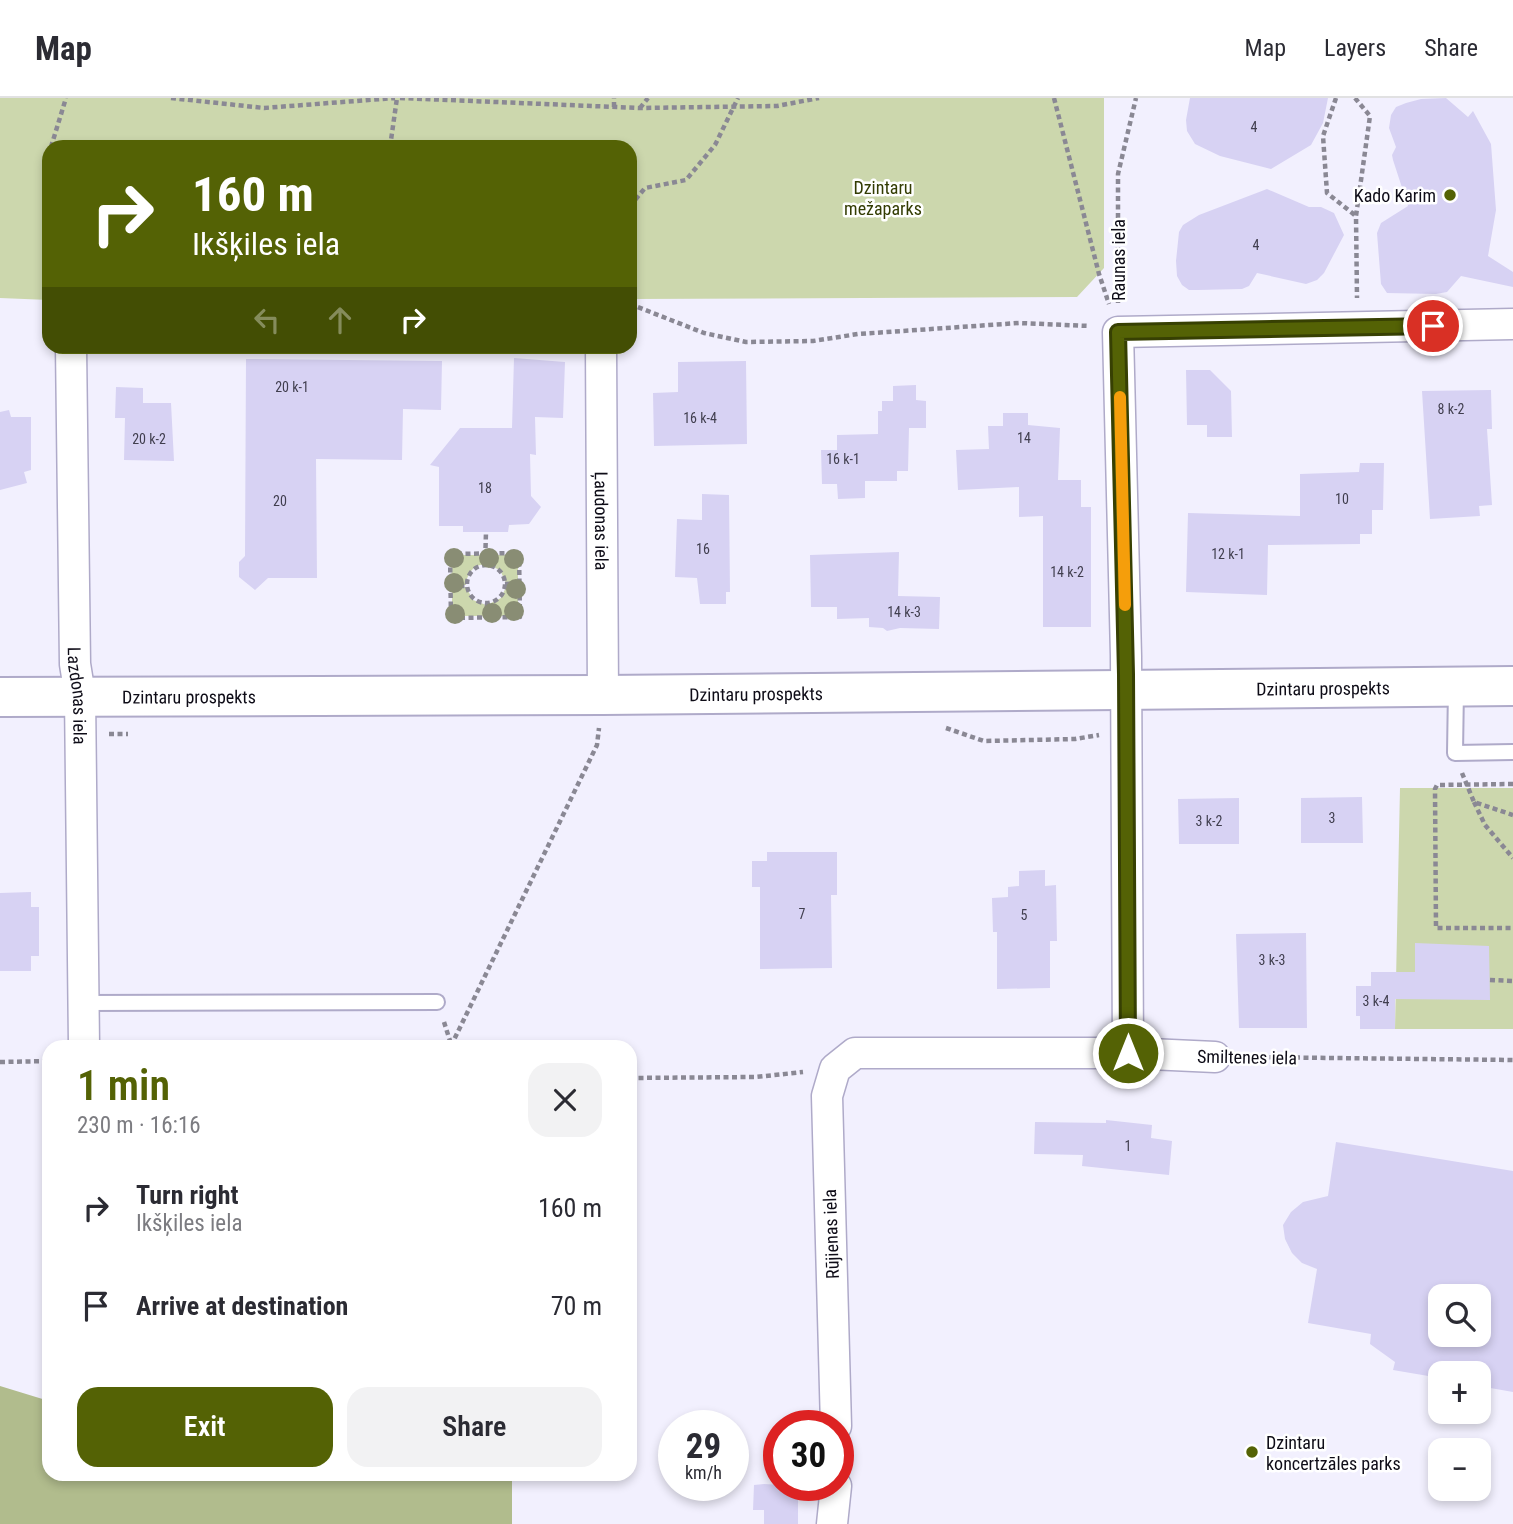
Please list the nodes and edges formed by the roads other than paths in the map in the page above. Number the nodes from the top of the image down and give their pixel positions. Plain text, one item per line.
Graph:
1 (1513, 324) edge
2 (71, 354) edge
3 (601, 354) edge
4 (1513, 686) edge
5 (1455, 687) junction
6 (1126, 691) junction
7 (80, 695) junction
8 (604, 695) junction
9 (0, 697) edge
10 (1513, 752) edge
11 (437, 1002) dead end
12 (84, 1003) junction
13 (84, 1040) edge
14 (1128, 1053) junction
15 (1215, 1057) road end
16 (845, 1061) joint
17 (836, 1410) edge
18 (834, 1501) edge
19 (832, 1524) edge

1 - 6 street
2 - 7 street, Lazdonas iela
3 - 8 street, Ļaudonas iela
4 - 5 street, Dzintaru prospekts
5 - 6 street, Dzintaru prospekts
5 - 10 lane
6 - 8 street, Dzintaru prospekts
6 - 14 street
7 - 8 street, Dzintaru prospekts
7 - 9 street, Dzintaru prospekts
7 - 12 street, Lazdonas iela
11 - 12 lane
12 - 13 street, Lazdonas iela
14 - 15 street, Smiltenes iela
14 - 16 street, Smiltenes iela
16 - 17 street, Rūjienas iela
18 - 19 street

